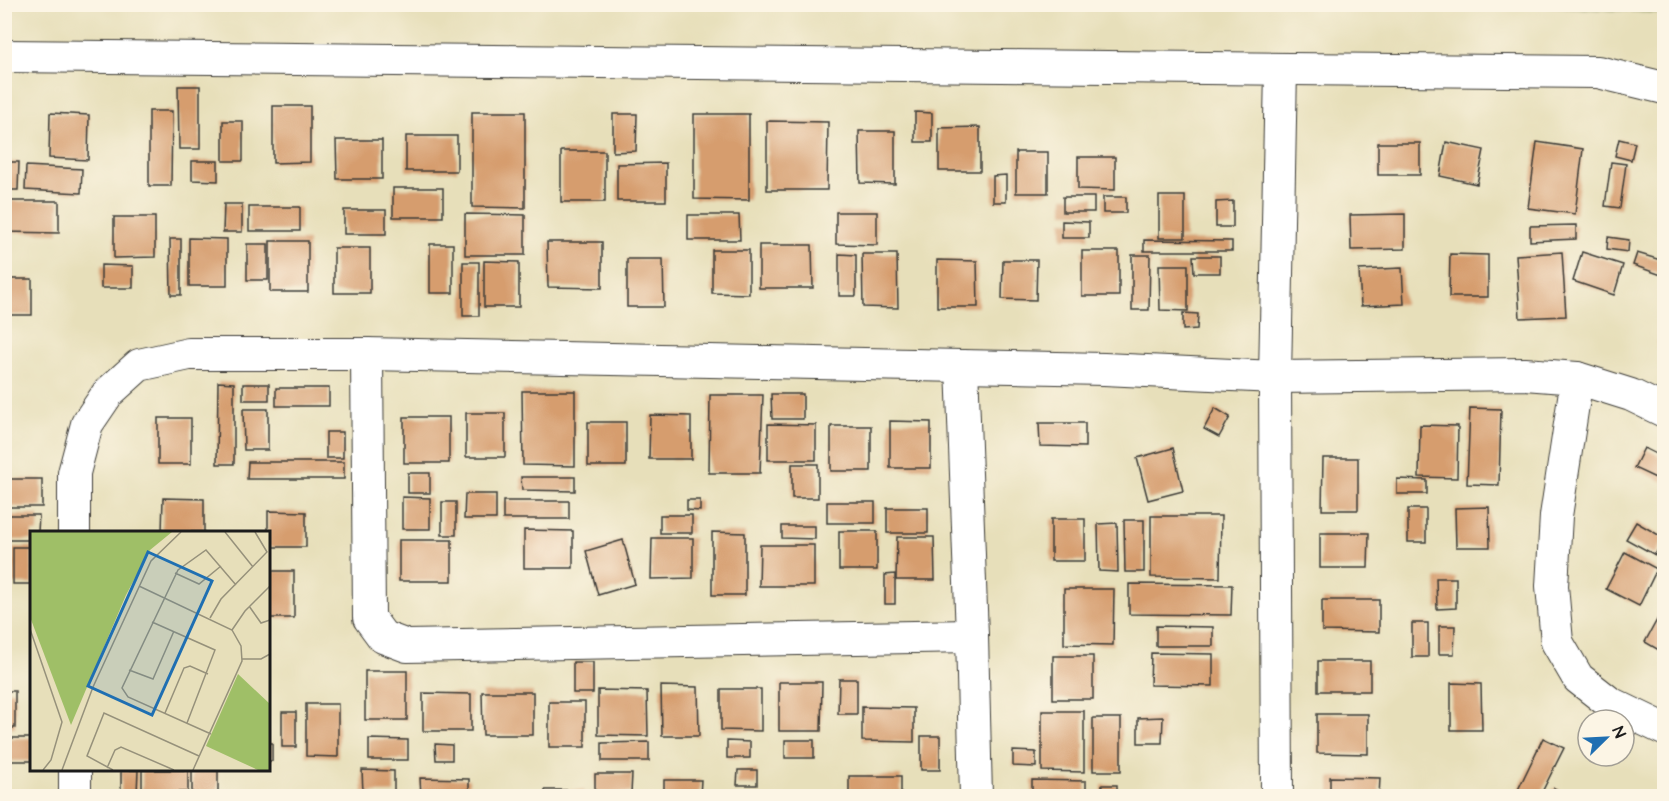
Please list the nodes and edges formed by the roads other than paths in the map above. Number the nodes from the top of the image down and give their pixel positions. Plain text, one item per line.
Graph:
1 (4, 56) edge
2 (1281, 69) junction
3 (1665, 88) edge
4 (367, 354) junction
5 (962, 366) junction
6 (1275, 377) junction
7 (1577, 378) junction
8 (1665, 411) edge
9 (74, 531) edge
10 (972, 636) junction
11 (1665, 729) edge
12 (75, 771) edge
13 (75, 796) edge
14 (976, 796) edge
15 (1277, 796) edge

1 - 2 street
2 - 3 street
2 - 6 street
4 - 5 street
4 - 9 street
4 - 10 street
5 - 6 street
5 - 10 street
6 - 7 street
6 - 15 street
7 - 8 street
7 - 11 street
10 - 14 street
12 - 13 street

